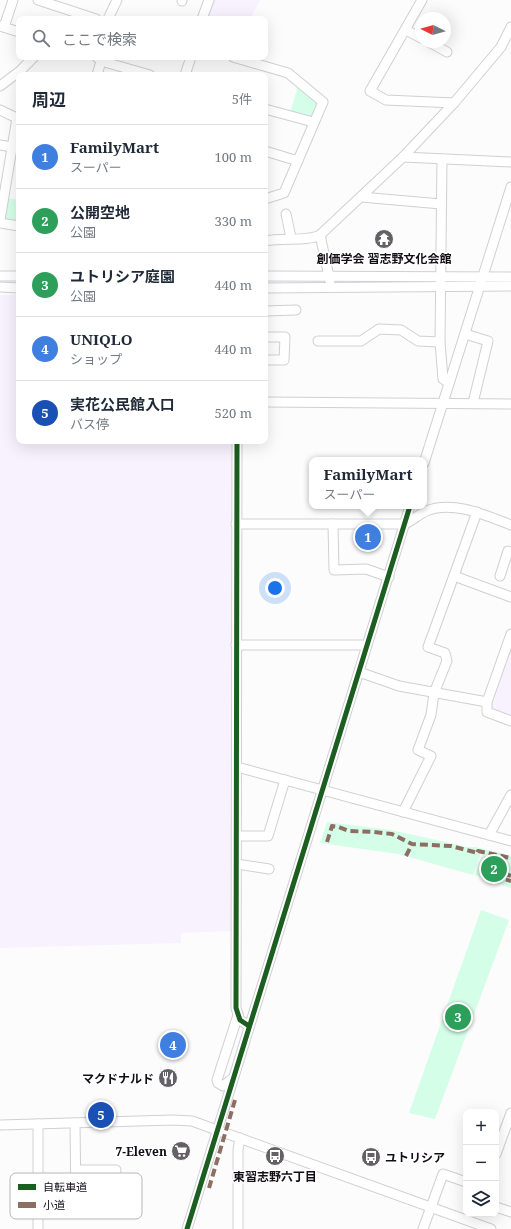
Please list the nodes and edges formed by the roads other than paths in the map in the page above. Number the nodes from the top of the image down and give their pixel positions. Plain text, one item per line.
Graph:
1 (13, 0) edge
2 (38, 0) edge
3 (117, 0) edge
4 (209, 0) edge
5 (422, 0) edge
6 (87, 16) edge
7 (109, 16) edge
8 (203, 16) edge
9 (2, 26) edge
10 (511, 27) edge
11 (406, 30) junction
12 (16, 31) edge
13 (415, 35) edge
14 (440, 48) edge
15 (447, 52) dead end
16 (31, 60) edge
17 (99, 60) edge
18 (102, 60) edge
19 (190, 60) edge
20 (243, 60) edge
21 (19, 72) edge
22 (97, 72) edge
23 (140, 72) edge
24 (186, 72) edge
25 (16, 74) edge
26 (0, 86) edge
27 (454, 103) junction
28 (268, 109) edge
29 (0, 110) edge
30 (16, 117) edge
31 (314, 122) junction
32 (16, 136) edge
33 (0, 145) edge
34 (268, 152) edge
35 (14, 154) edge
36 (403, 157) junction
37 (442, 159) junction
38 (298, 161) junction
39 (511, 162) edge
40 (3, 183) edge
41 (511, 187) edge
42 (361, 197) junction
43 (268, 198) edge
44 (441, 204) junction
45 (286, 214) dead end
46 (0, 220) edge
47 (0, 223) edge
48 (16, 226) edge
49 (320, 235) junction
50 (291, 238) junction
51 (268, 240) edge
52 (0, 276) edge
53 (16, 276) edge
54 (268, 276) edge
55 (330, 276) junction
56 (441, 276) junction
57 (511, 277) edge
58 (481, 281) junction
59 (441, 286) junction
60 (511, 286) edge
61 (0, 287) edge
62 (330, 287) junction
63 (16, 288) edge
64 (268, 288) edge
65 (268, 310) edge
66 (296, 310) dead end
67 (465, 334) junction
68 (268, 337) edge
69 (318, 341) dead end
70 (440, 342) junction
71 (268, 360) edge
72 (449, 383) junction
73 (268, 402) edge
74 (443, 403) junction
75 (473, 403) junction
76 (511, 404) edge
77 (237, 444) edge
78 (426, 457) edge
79 (409, 509) edge
80 (477, 512) junction
81 (236, 524) junction
82 (333, 524) junction
83 (404, 524) junction
84 (511, 525) edge
85 (511, 552) edge
86 (454, 576) junction
87 (500, 576) dead end
88 (389, 577) junction
89 (511, 597) edge
90 (511, 634) edge
91 (236, 645) junction
92 (368, 645) junction
93 (359, 672) junction
94 (434, 693) junction
95 (487, 702) junction
96 (511, 721) edge
97 (237, 766) junction
98 (285, 780) junction
99 (323, 790) junction
100 (511, 794) edge
101 (403, 812) junction
102 (489, 835) junction
103 (236, 836) junction
104 (511, 841) edge
105 (236, 864) junction
106 (269, 869) dead end
107 (238, 1015) junction
108 (249, 1026) junction
109 (233, 1078) junction
110 (511, 1113) edge
111 (75, 1123) junction
112 (38, 1124) junction
113 (0, 1125) edge
114 (217, 1130) junction
115 (240, 1138) junction
116 (499, 1146) edge
117 (76, 1170) joint
118 (116, 1170) dead end
119 (38, 1173) edge
120 (463, 1181) edge
121 (430, 1207) junction
122 (499, 1208) edge
123 (511, 1212) edge
124 (187, 1229) edge
125 (238, 1229) edge
126 (424, 1229) edge
127 (491, 1229) edge

1 - 9 street
2 - 6 street
3 - 7 street
4 - 8 street
5 - 11 street
9 - 12 street
10 - 27 street
11 - 13 street
11 - 27 street
14 - 15 street
16 - 21 street
17 - 22 street
18 - 23 street
19 - 24 street
20 - 31 street
25 - 26 street
27 - 36 street
28 - 31 street
29 - 30 street
31 - 38 street
32 - 35 street
33 - 35 street
34 - 38 street
35 - 40 street
36 - 37 street
36 - 42 street
37 - 39 street
37 - 44 street
38 - 43 street
40 - 46 street
41 - 58 street
42 - 44 street
42 - 49 street
44 - 56 street
45 - 50 street
47 - 48 street
49 - 50 street
49 - 55 street
50 - 51 street
52 - 53 street
54 - 55 street
55 - 56 street
55 - 62 street
56 - 58 street
56 - 59 street
57 - 58 street
58 - 59 street
58 - 60 street
58 - 67 street
59 - 62 street
59 - 70 street
61 - 63 street
62 - 64 street
65 - 66 street
67 - 72 street
67 - 75 street
68 - 71 street
69 - 70 street
70 - 72 street
72 - 74 street
73 - 74 street
74 - 75 street
74 - 78 street
75 - 76 street
77 - 81 street
79 - 83 street
80 - 83 street
80 - 84 street
80 - 86 street
81 - 82 street
81 - 91 street
82 - 83 street
82 - 88 street
83 - 88 street
85 - 87 street
86 - 89 street
86 - 94 street
88 - 92 street
90 - 95 street
91 - 92 street
91 - 97 street
92 - 93 street
93 - 94 street
93 - 99 street
94 - 95 street
94 - 101 street
95 - 96 street
97 - 98 street
97 - 103 street
98 - 99 street
98 - 103 street
99 - 101 street
99 - 108 street
100 - 102 street
101 - 102 street
102 - 104 street
103 - 105 street
105 - 106 street
105 - 107 street
107 - 108 street
107 - 109 street
108 - 109 street
109 - 114 street
110 - 116 street
111 - 112 street
111 - 114 street
111 - 117 street
112 - 113 street
112 - 119 street
114 - 115 street
114 - 124 street
115 - 121 street
115 - 125 street
117 - 118 street
120 - 121 street
121 - 126 street
121 - 127 street
122 - 123 street

